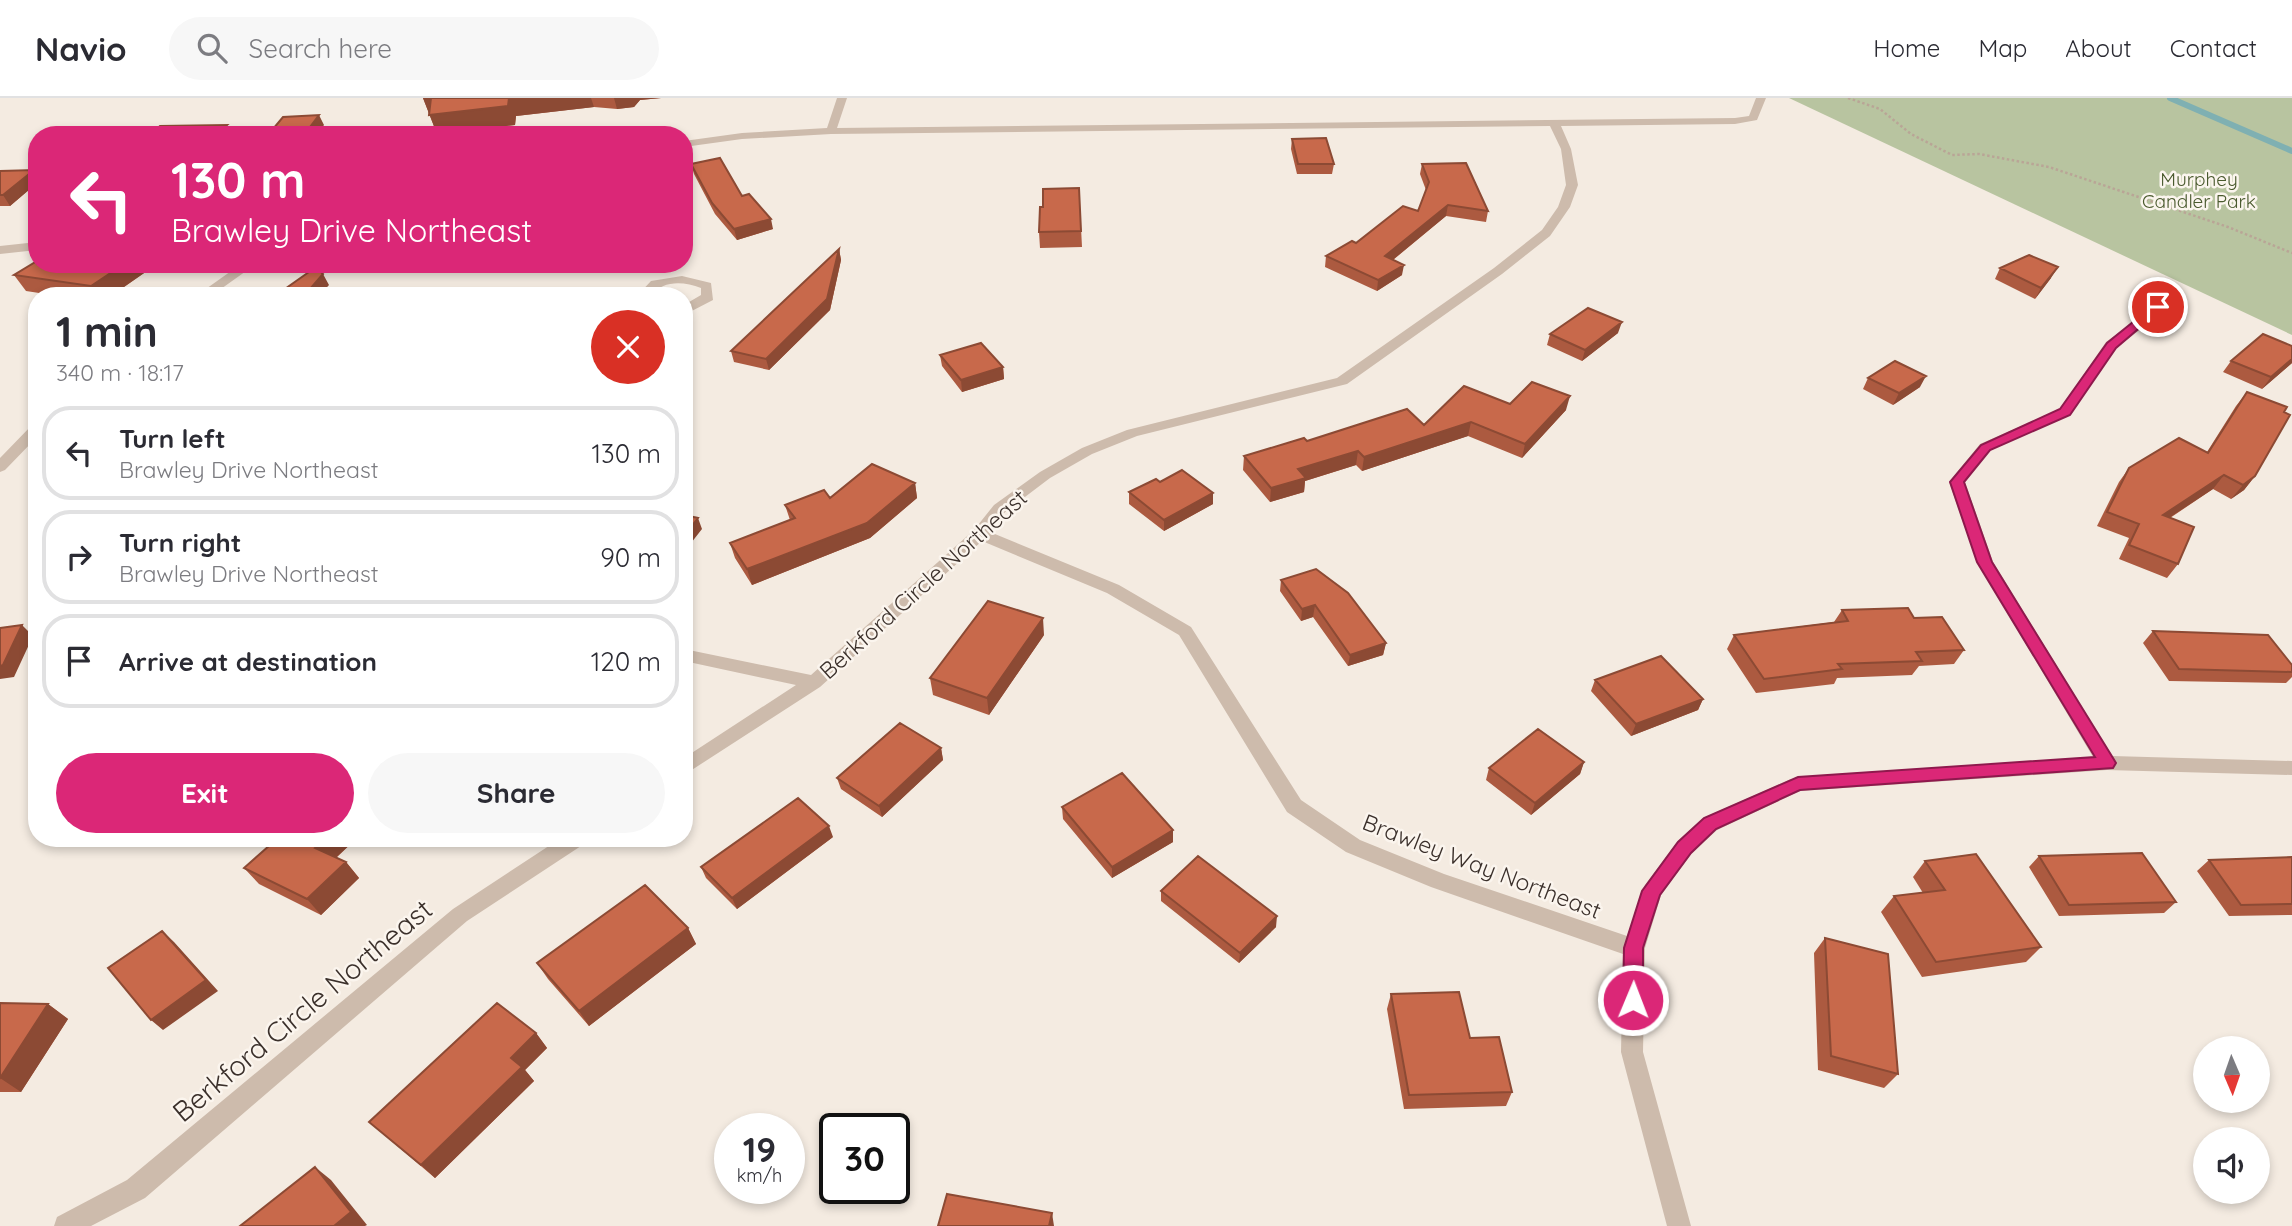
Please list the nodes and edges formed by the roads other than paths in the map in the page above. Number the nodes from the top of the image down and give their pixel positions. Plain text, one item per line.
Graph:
1 (842, 98) edge
2 (1761, 98) edge
3 (1555, 123) junction
4 (831, 131) junction
5 (693, 143) edge
6 (28, 247) edge
7 (0, 250) edge
8 (236, 273) edge
9 (664, 273) edge
10 (668, 280) junction
11 (216, 287) edge
12 (651, 287) edge
13 (2175, 296) dead end
14 (693, 306) edge
15 (28, 437) edge
16 (0, 467) edge
17 (980, 534) junction
18 (693, 657) edge
19 (814, 682) junction
20 (693, 762) edge
21 (2107, 763) junction
22 (2292, 768) edge
23 (563, 847) edge
24 (1633, 948) junction
25 (66, 1226) edge
26 (1679, 1226) edge

1 - 4 street
2 - 3 street
3 - 4 street
3 - 17 street, Berkford Circle Northeast
4 - 5 street
6 - 7 street
8 - 11 street
9 - 10 street
10 - 12 street
10 - 14 street
13 - 21 street
15 - 16 street
17 - 19 street, Berkford Circle Northeast
17 - 24 street, Brawley Way Northeast
18 - 19 street
19 - 20 street, Berkford Circle Northeast
21 - 22 street
21 - 24 street
23 - 25 street, Berkford Circle Northeast
24 - 26 street

